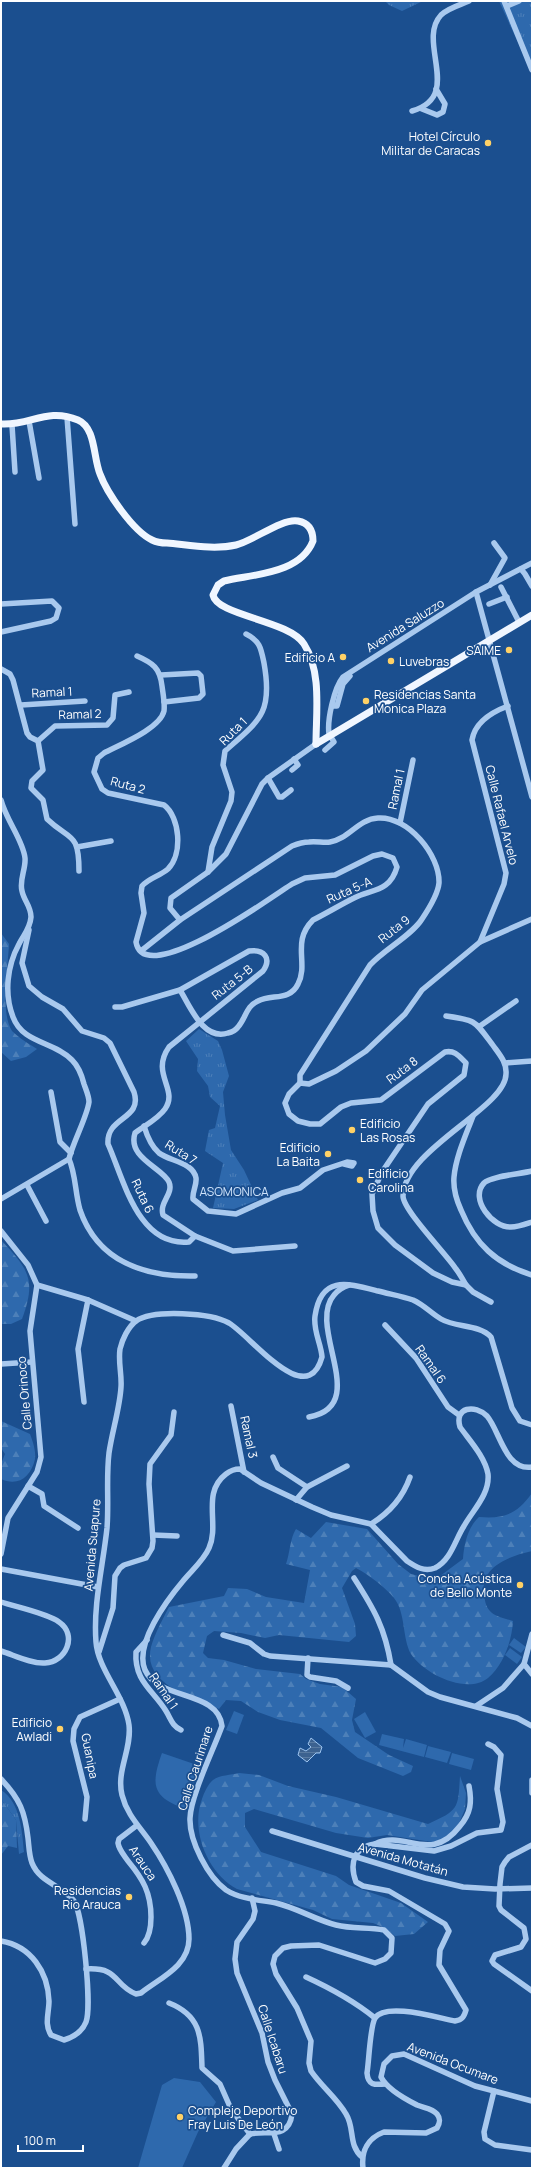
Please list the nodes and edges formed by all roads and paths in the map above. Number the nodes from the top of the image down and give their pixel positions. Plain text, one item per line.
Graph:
1 (469, 1) edge
2 (519, 1) edge
3 (506, 4) edge
4 (532, 70) edge
5 (436, 89) junction
6 (422, 108) junction
7 (412, 112) dead end
8 (66, 417) junction
9 (29, 420) junction
10 (1, 424) edge
11 (12, 425) junction
12 (15, 472) dead end
13 (39, 478) dead end
14 (74, 524) dead end
15 (494, 543) dead end
16 (532, 563) edge
17 (521, 569) junction
18 (489, 585) junction
19 (532, 586) edge
20 (501, 587) dead end
21 (476, 592) junction
22 (507, 597) junction
23 (1, 604) edge
24 (489, 604) dead end
25 (532, 614) edge
26 (519, 622) junction
27 (1, 632) edge
28 (246, 634) dead end
29 (488, 641) junction
30 (137, 656) dead end
31 (1, 670) edge
32 (161, 675) junction
33 (350, 676) dead end
34 (129, 692) dead end
35 (85, 701) dead end
36 (164, 702) junction
37 (21, 705) junction
38 (332, 706) junction
39 (508, 706) junction
40 (329, 735) junction
41 (38, 740) junction
42 (316, 744) junction
43 (325, 750) dead end
44 (294, 759) junction
45 (413, 760) dead end
46 (292, 770) dead end
47 (530, 777) edge
48 (268, 778) junction
49 (291, 790) dead end
50 (532, 797) edge
51 (1, 800) edge
52 (400, 823) junction
53 (111, 842) dead end
54 (77, 847) junction
55 (79, 870) dead end
56 (208, 872) junction
57 (532, 919) edge
58 (180, 920) junction
59 (29, 930) junction
60 (480, 942) junction
61 (141, 951) junction
62 (180, 990) junction
63 (516, 1000) dead end
64 (115, 1007) dead end
65 (446, 1016) dead end
66 (199, 1022) junction
67 (480, 1026) junction
68 (532, 1061) edge
69 (505, 1063) junction
70 (300, 1083) junction
71 (51, 1092) dead end
72 (473, 1116) junction
73 (144, 1126) junction
74 (71, 1153) junction
75 (69, 1159) junction
76 (344, 1164) dead end
77 (532, 1171) edge
78 (27, 1186) junction
79 (1, 1199) edge
80 (46, 1221) dead end
81 (532, 1222) edge
82 (1, 1231) edge
83 (195, 1236) junction
84 (296, 1246) dead end
85 (532, 1275) edge
86 (195, 1276) dead end
87 (38, 1285) junction
88 (353, 1285) junction
89 (466, 1285) junction
90 (88, 1300) junction
91 (491, 1302) dead end
92 (136, 1321) junction
93 (385, 1325) dead end
94 (32, 1362) junction
95 (1, 1364) edge
96 (84, 1402) dead end
97 (231, 1406) dead end
98 (174, 1412) dead end
99 (459, 1415) junction
100 (309, 1417) dead end
101 (532, 1425) edge
102 (273, 1457) dead end
103 (346, 1466) dead end
104 (532, 1467) edge
105 (244, 1472) junction
106 (410, 1477) dead end
107 (28, 1486) junction
108 (307, 1487) junction
109 (296, 1500) junction
110 (1, 1516) edge
111 (8, 1518) junction
112 (371, 1524) junction
113 (78, 1528) dead end
114 (152, 1534) junction
115 (177, 1536) dead end
116 (1, 1554) edge
117 (1, 1569) edge
118 (354, 1578) dead end
119 (98, 1587) junction
120 (1, 1602) edge
121 (532, 1634) edge
122 (224, 1635) dead end
123 (147, 1640) junction
124 (1, 1651) edge
125 (98, 1653) junction
126 (308, 1658) junction
127 (524, 1664) junction
128 (391, 1665) junction
129 (532, 1674) edge
130 (348, 1688) dead end
131 (120, 1699) junction
132 (476, 1706) junction
133 (532, 1726) edge
134 (181, 1730) dead end
135 (488, 1744) dead end
136 (1, 1779) edge
137 (532, 1780) edge
138 (469, 1786) dead end
139 (532, 1793) edge
140 (85, 1819) dead end
141 (136, 1826) junction
142 (272, 1831) dead end
143 (376, 1844) junction
144 (532, 1846) edge
145 (354, 1857) junction
146 (532, 1888) edge
147 (500, 1889) junction
148 (252, 1898) junction
149 (1, 1940) edge
150 (144, 1943) dead end
151 (86, 1969) junction
152 (306, 1976) dead end
153 (532, 1991) edge
154 (169, 2004) dead end
155 (375, 2018) junction
156 (385, 2084) junction
157 (494, 2091) junction
158 (532, 2101) edge
159 (250, 2134) junction
160 (274, 2134) junction
161 (279, 2148) dead end
162 (532, 2150) edge
163 (362, 2157) junction
164 (224, 2168) edge
165 (363, 2168) edge

1 - 5 street
2 - 3 street
3 - 4 street
5 - 6 street
5 - 6 street
6 - 7 street
8 - 9 main road
8 - 14 street
8 - 42 main road
9 - 11 main road
9 - 13 street
10 - 11 main road
11 - 12 street
15 - 18 street
16 - 17 street, Avenida Saluzzo
17 - 18 street, Avenida Saluzzo
17 - 19 street
18 - 21 street, Avenida Saluzzo
20 - 22 street
21 - 29 street
21 - 38 street, Avenida Saluzzo
22 - 24 street
22 - 26 street
23 - 27 street
25 - 26 main road
26 - 29 main road
28 - 56 street, Ruta 1
29 - 39 street
29 - 40 main road
30 - 32 street
31 - 37 street
32 - 36 street, Ruta 2
32 - 36 street
33 - 38 street
34 - 41 street, Ramal 2
35 - 37 street, Ramal 1
36 - 61 street, Ruta 2
37 - 41 street
38 - 40 street, Avenida Saluzzo
39 - 47 street
39 - 60 street, Calle Rafael Arvelo
40 - 42 main road
40 - 43 street, Avenida Saluzzo
41 - 54 street
42 - 44 street
44 - 46 street
44 - 48 street
45 - 52 street, Ramal 1
47 - 50 street
48 - 49 street
48 - 56 street
51 - 59 street
52 - 58 street, Ruta 9
52 - 70 street, Ruta 9
53 - 54 street
54 - 55 street
56 - 58 street
57 - 60 street
58 - 61 street, Ruta 9
59 - 74 street
59 - 83 street, Ruta 6
60 - 70 street
61 - 66 street, Ruta 5-A
62 - 64 street
62 - 66 street, Ruta 5-A
62 - 66 street, Ruta 5-B
63 - 67 street
65 - 67 street
66 - 73 street, Ruta 6
67 - 69 street
68 - 69 street
69 - 72 street
70 - 89 street, Ruta 8
71 - 74 street
72 - 85 street
72 - 89 street
73 - 76 street, Ruta 7
73 - 83 street, Ruta 6
74 - 75 street
75 - 78 street
75 - 86 street
77 - 81 street
78 - 79 street
78 - 80 street
82 - 87 street
83 - 84 street
87 - 90 street
87 - 94 street, Calle Orinoco
88 - 92 street
88 - 100 street
88 - 101 street
89 - 91 street, Ruta 8
90 - 92 street
90 - 96 street
92 - 119 street, Avenida Suapure
93 - 99 street, Ramal 6
94 - 95 street
94 - 107 street, Calle Orinoco
97 - 105 street, Ramal 3
98 - 114 street
99 - 104 street
99 - 112 street
102 - 108 street
103 - 108 street
105 - 109 street
105 - 123 street, Calle Caurimare
106 - 112 street
107 - 111 street, Calle Orinoco
107 - 113 street
108 - 109 street
109 - 112 street
110 - 111 street
111 - 116 street, Calle Orinoco
114 - 115 street
114 - 125 street
117 - 119 street
118 - 128 street
119 - 125 street, Avenida Suapure
120 - 124 street
121 - 127 street
122 - 126 street
123 - 134 street, Ramal 1
123 - 148 street, Calle Caurimare
125 - 131 street, Avenida Suapure
126 - 128 street
126 - 130 street
127 - 129 street
127 - 132 street
128 - 132 street
131 - 140 street, Guanipa
131 - 141 street, Avenida Suapure
132 - 133 street
135 - 143 street
136 - 151 street
137 - 139 street
138 - 143 street
141 - 150 street, Arauca
141 - 151 street, Avenida Suapure
142 - 145 street, Avenida Motatán
143 - 145 street
144 - 147 street
145 - 147 street, Avenida Motatán
145 - 155 street
146 - 147 street, Avenida Motatán
147 - 153 street
148 - 160 street, Calle Icabaru
148 - 163 street, Calle Caurimare
149 - 151 street
152 - 155 street
154 - 159 street
155 - 156 street
156 - 157 street, Avenida Ocumare
156 - 163 street
157 - 158 street, Avenida Ocumare
157 - 162 street
159 - 160 street
159 - 164 street
160 - 161 street
163 - 165 street

